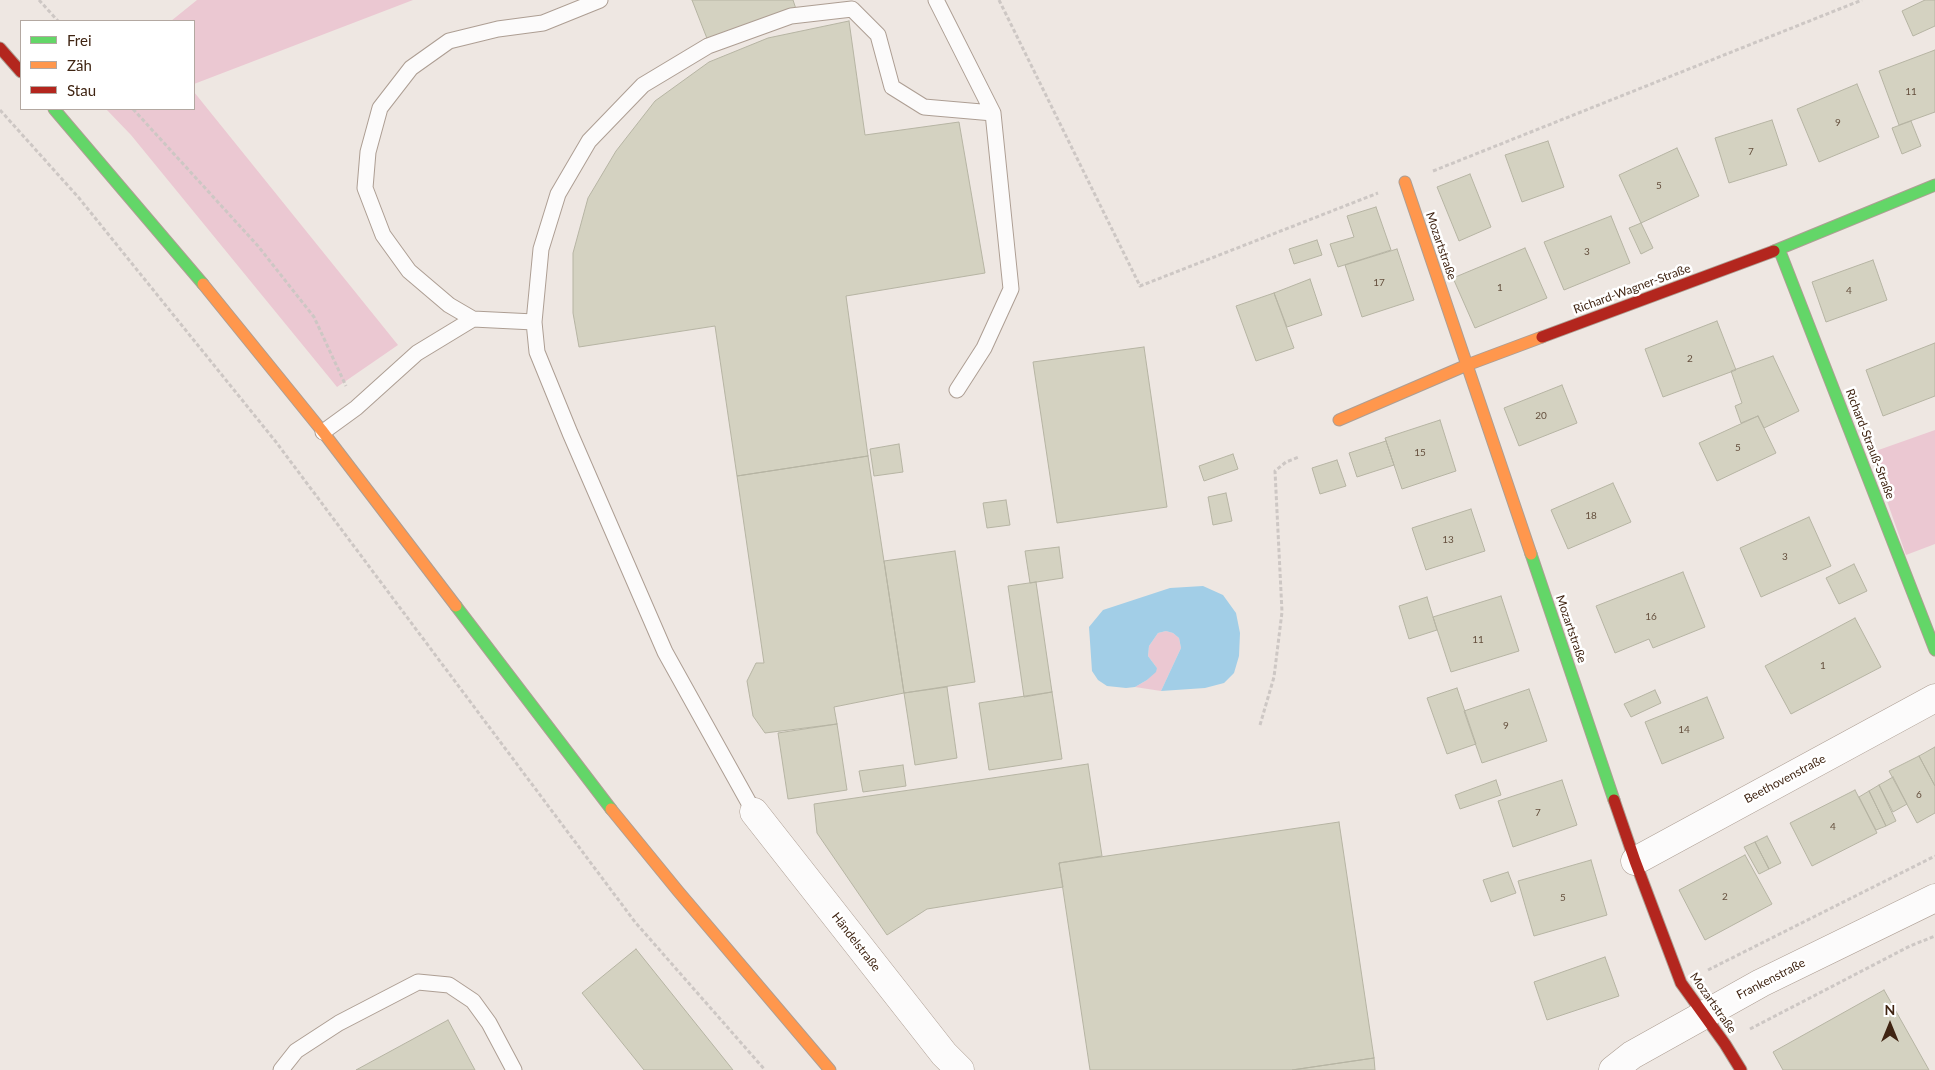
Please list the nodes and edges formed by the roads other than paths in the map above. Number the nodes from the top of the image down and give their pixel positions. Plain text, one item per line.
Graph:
1 (600, 0) edge
2 (936, 0) edge
3 (0, 48) edge
4 (20, 71) edge
5 (55, 110) edge
6 (993, 113) junction
7 (1405, 182) road end
8 (1935, 185) edge
9 (1779, 248) junction
10 (473, 319) junction
11 (534, 322) junction
12 (1467, 365) junction
13 (957, 390) dead end
14 (1339, 420) dead end
15 (323, 432) junction
16 (1935, 650) edge
17 (1935, 698) edge
18 (754, 812) joint
19 (1635, 860) junction
20 (1935, 898) edge
21 (1704, 1014) junction
22 (281, 1070) edge
23 (514, 1070) edge
24 (830, 1070) edge
25 (960, 1070) edge
26 (1613, 1070) edge
27 (1741, 1070) edge

1 - 10 lane
2 - 6 lane
3 - 4 street
5 - 15 street
6 - 11 lane
6 - 13 lane
7 - 12 street, Mozartstraße
8 - 9 street, Richard-Wagner-Straße
9 - 12 street, Richard-Wagner-Straße
9 - 16 street, Richard-Strauß-Straße
10 - 11 lane
10 - 15 lane
11 - 18 lane
12 - 14 street, Richard-Wagner-Straße
12 - 19 street, Mozartstraße
15 - 24 street
17 - 19 street, Beethovenstraße
18 - 25 street, Händelstraße
19 - 21 street, Mozartstraße
20 - 21 street, Frankenstraße
21 - 26 street, Frankenstraße
21 - 27 street, Mozartstraße
22 - 23 lane

